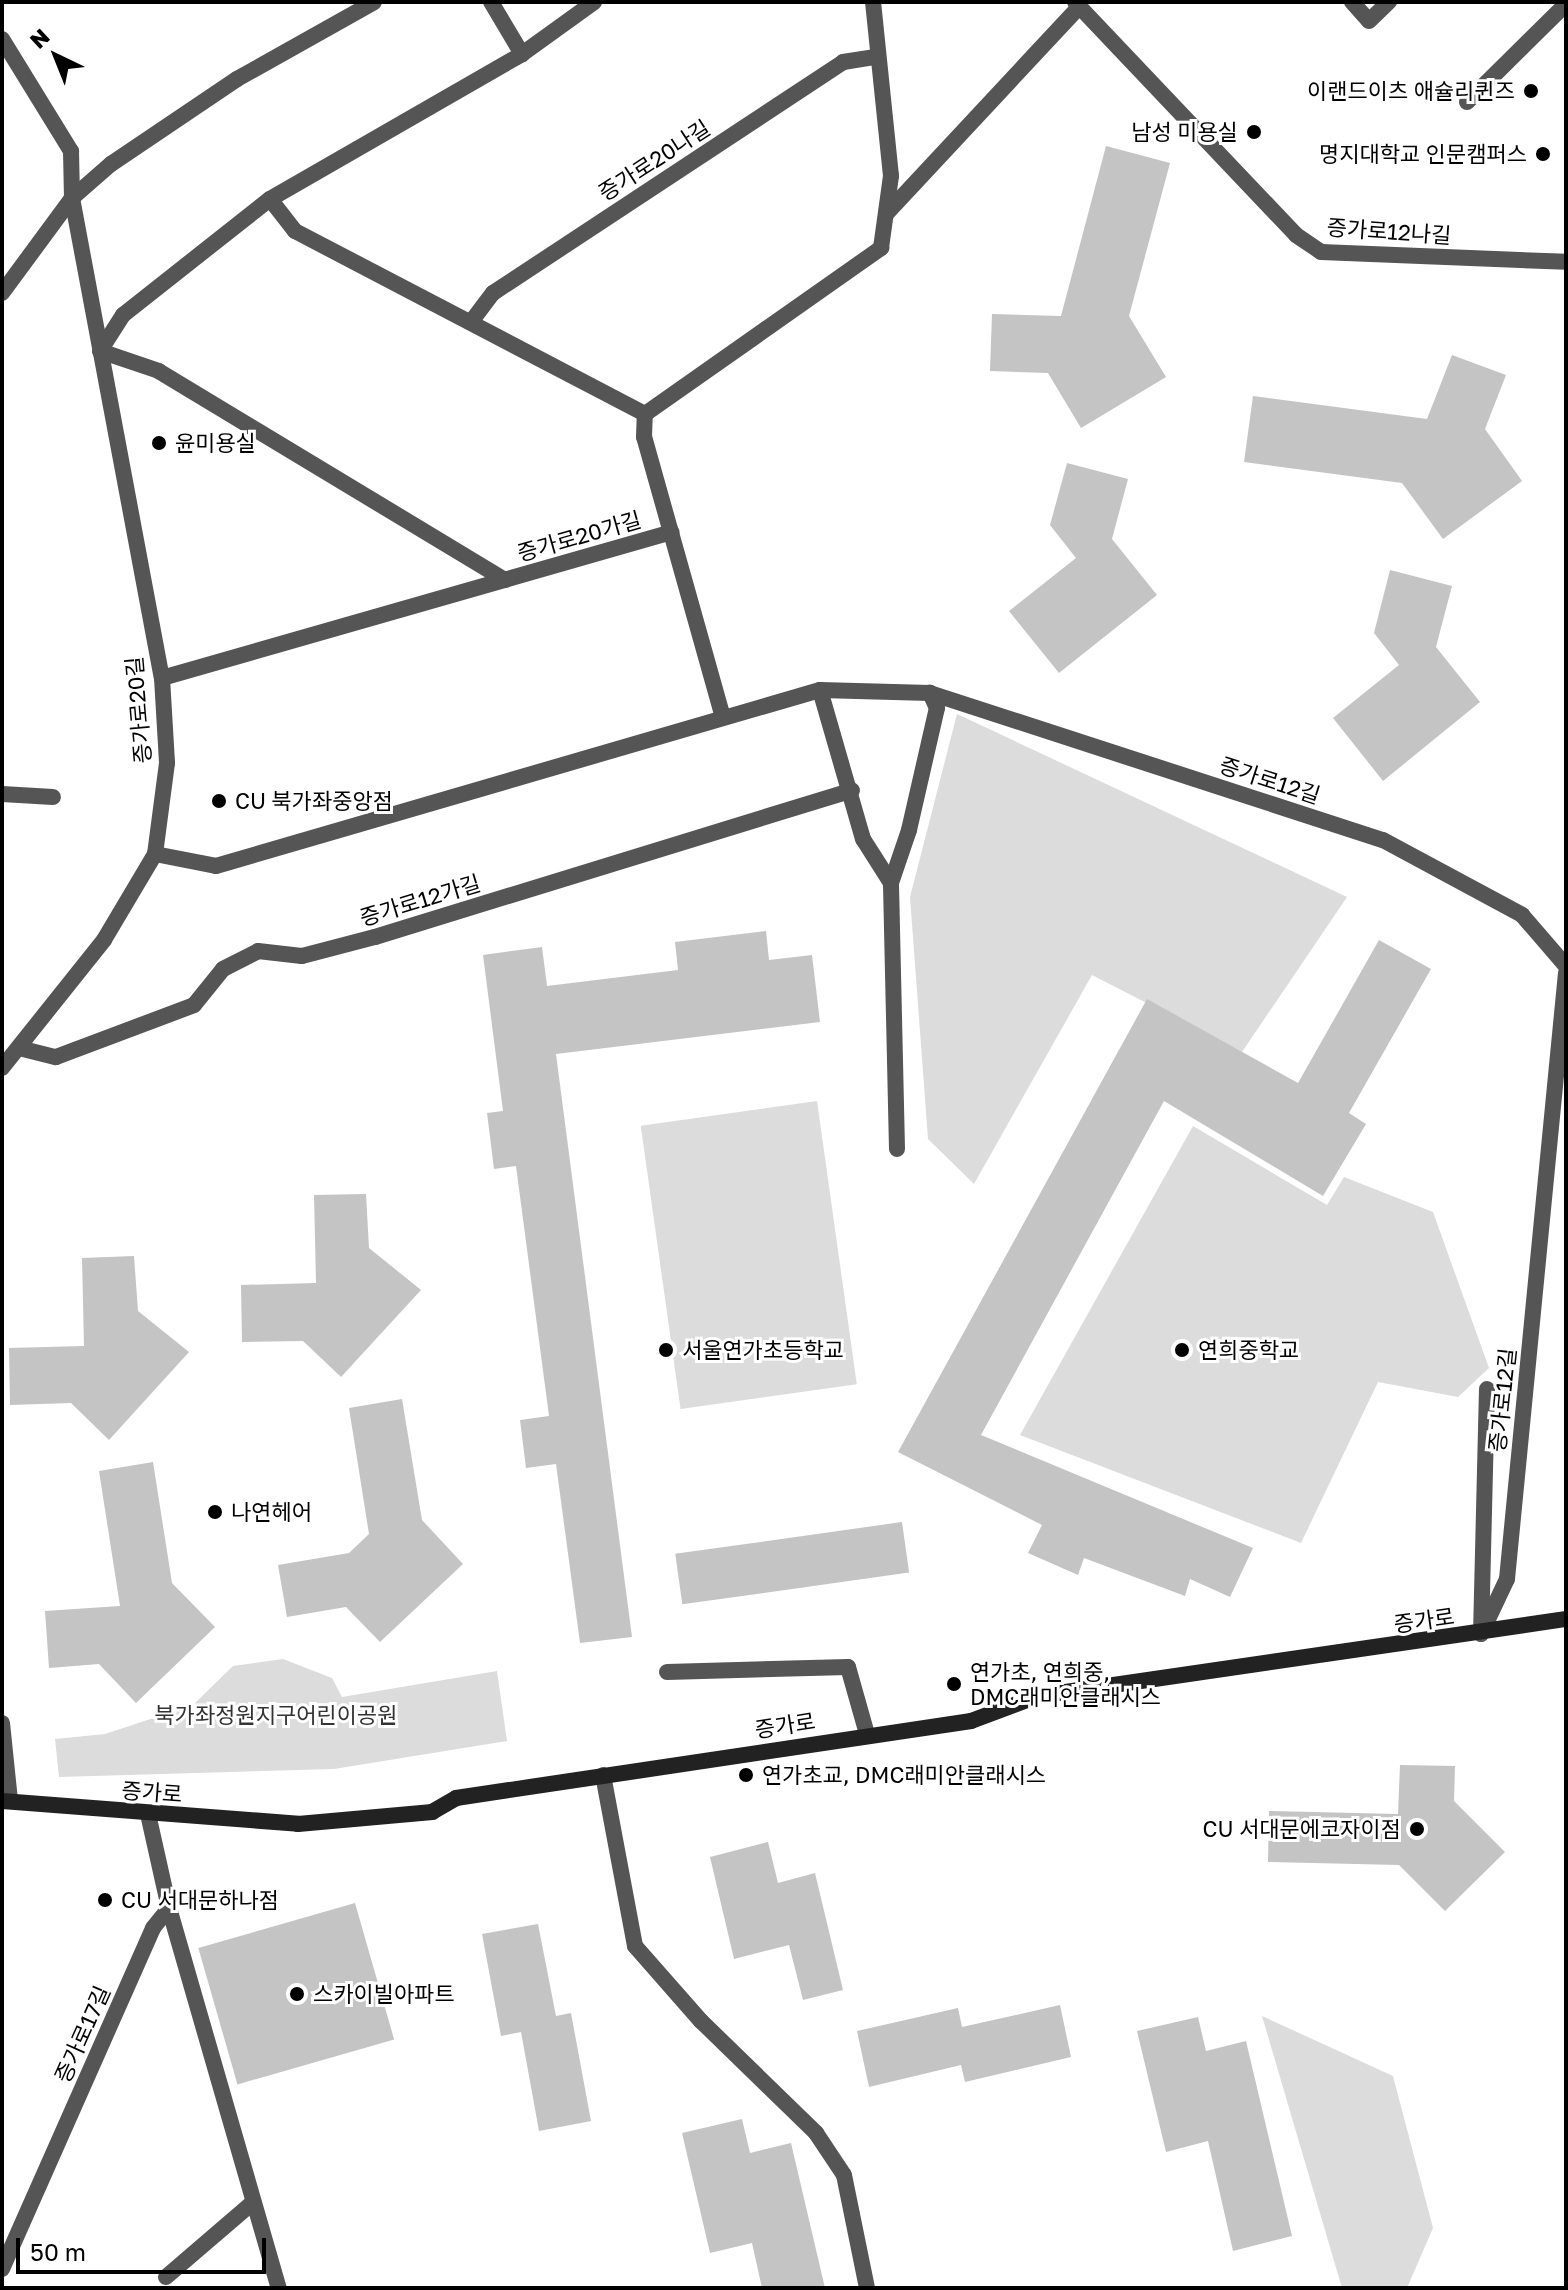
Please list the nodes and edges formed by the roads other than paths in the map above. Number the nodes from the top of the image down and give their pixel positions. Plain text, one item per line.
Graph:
1 (374, 2) edge
2 (491, 2) edge
3 (594, 2) edge
4 (873, 2) edge
5 (1352, 2) edge
6 (1389, 2) edge
7 (1566, 3) edge
8 (1076, 6) edge
9 (2, 39) edge
10 (522, 54) junction
11 (876, 57) junction
12 (1467, 102) dead end
13 (72, 198) junction
14 (270, 199) junction
15 (886, 214) junction
16 (1566, 262) edge
17 (4, 284) edge
18 (471, 322) junction
19 (100, 351) junction
20 (645, 414) junction
21 (672, 532) junction
22 (505, 580) junction
23 (162, 678) junction
24 (820, 690) junction
25 (930, 693) junction
26 (722, 714) junction
27 (852, 790) junction
28 (2, 794) edge
29 (53, 797) dead end
30 (155, 854) junction
31 (891, 883) junction
32 (1566, 966) edge
33 (1566, 973) edge
34 (19, 1048) junction
35 (2, 1068) edge
36 (897, 1149) dead end
37 (1487, 1389) dead end
38 (1566, 1619) edge
39 (1481, 1634) junction
40 (667, 1672) dead end
41 (2, 1723) edge
42 (867, 1734) junction
43 (603, 1775) junction
44 (6, 1801) edge
45 (148, 1814) junction
46 (169, 1908) junction
47 (251, 2204) junction
48 (2, 2269) edge
49 (166, 2277) dead end
50 (279, 2288) edge
51 (867, 2288) edge

1 - 13 street
2 - 10 street
3 - 10 street
4 - 11 street
5 - 6 street
7 - 12 street
8 - 15 street
8 - 16 street, 증가로12나길
9 - 13 street, 증가로20길
10 - 14 street
11 - 15 street
11 - 18 street, 증가로20나길
13 - 17 street
13 - 19 street, 증가로20길
14 - 18 street
14 - 19 street
15 - 20 street
18 - 20 street
19 - 22 street
19 - 23 street, 증가로20길
20 - 21 street, 증가로20가길
21 - 22 street, 증가로20가길
21 - 26 street
22 - 23 street, 증가로20가길
23 - 30 street, 증가로20길
24 - 25 street
24 - 26 street
24 - 27 street
25 - 31 street
25 - 32 street, 증가로12길
26 - 30 street
27 - 31 street
27 - 34 street, 증가로12가길
28 - 29 street
30 - 34 street, 증가로20길
31 - 36 street
33 - 39 street, 증가로12길
34 - 35 street, 증가로20길
37 - 39 street
38 - 39 main road, 증가로
39 - 42 main road, 증가로
40 - 42 street
41 - 44 street, 증가로
42 - 43 main road, 증가로
43 - 45 main road, 증가로
43 - 51 street
44 - 45 main road, 증가로
45 - 46 street
46 - 47 street
46 - 48 street, 증가로17길
47 - 49 street
47 - 50 street

